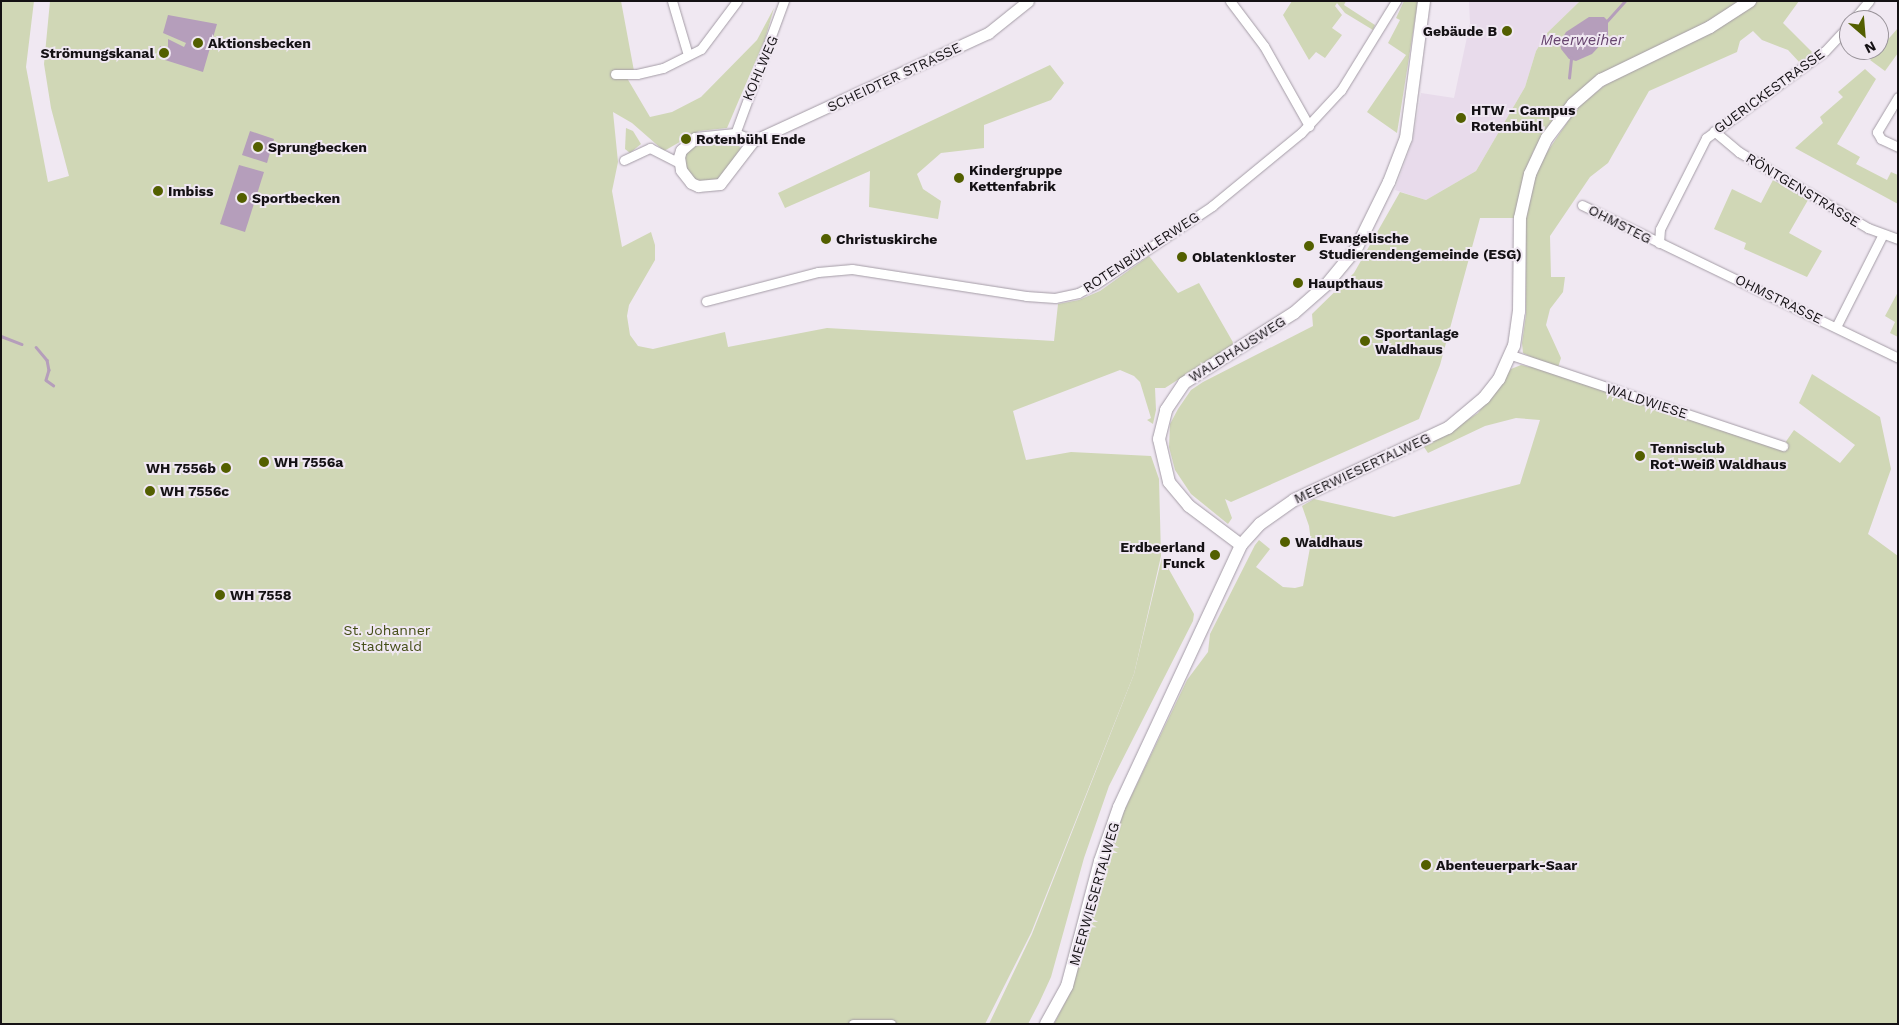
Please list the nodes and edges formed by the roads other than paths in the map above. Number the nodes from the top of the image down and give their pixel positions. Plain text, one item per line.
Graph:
1 (672, 1) edge
2 (736, 1) edge
3 (784, 1) edge
4 (1028, 1) edge
5 (1396, 1) edge
6 (1424, 1) edge
7 (1750, 1) edge
8 (1235, 3) edge
9 (1839, 35) edge
10 (688, 55) junction
11 (616, 74) dead end
12 (1898, 97) edge
13 (1309, 126) junction
14 (1714, 131) junction
15 (735, 134) junction
16 (753, 142) junction
17 (1898, 147) edge
18 (624, 160) dead end
19 (679, 163) junction
20 (1582, 204) dead end
21 (1882, 236) junction
22 (1898, 239) edge
23 (1659, 243) junction
24 (706, 301) dead end
25 (1836, 328) junction
26 (1511, 355) junction
27 (1898, 358) edge
28 (1783, 446) dead end
29 (1241, 545) junction
30 (853, 1024) edge
31 (891, 1024) edge
32 (1046, 1024) edge

1 - 10 street
2 - 10 street
3 - 15 street, KOHLWEG
4 - 16 street, SCHEIDTER STRASSE
5 - 13 street, ROTENBÜHLERWEG
6 - 29 main road, WALDHAUSWEG
7 - 26 main road, MEERWIESERTALWEG
8 - 13 street
9 - 14 street, GUERICKESTRASSE
10 - 11 street
12 - 17 street
13 - 24 street, ROTENBÜHLERWEG
14 - 21 street, RÖNTGENSTRASSE
14 - 23 street, GUERICKESTRASSE
15 - 16 street
15 - 19 street
16 - 19 street, SCHEIDTER STRASSE
18 - 19 street
20 - 23 street, OHMSTEG
21 - 22 street, RÖNTGENSTRASSE
21 - 25 street
23 - 25 street, OHMSTRASSE
25 - 27 street, OHMSTRASSE
26 - 28 street, WALDWIESE
26 - 29 main road, MEERWIESERTALWEG
29 - 32 main road, MEERWIESERTALWEG
30 - 31 street

